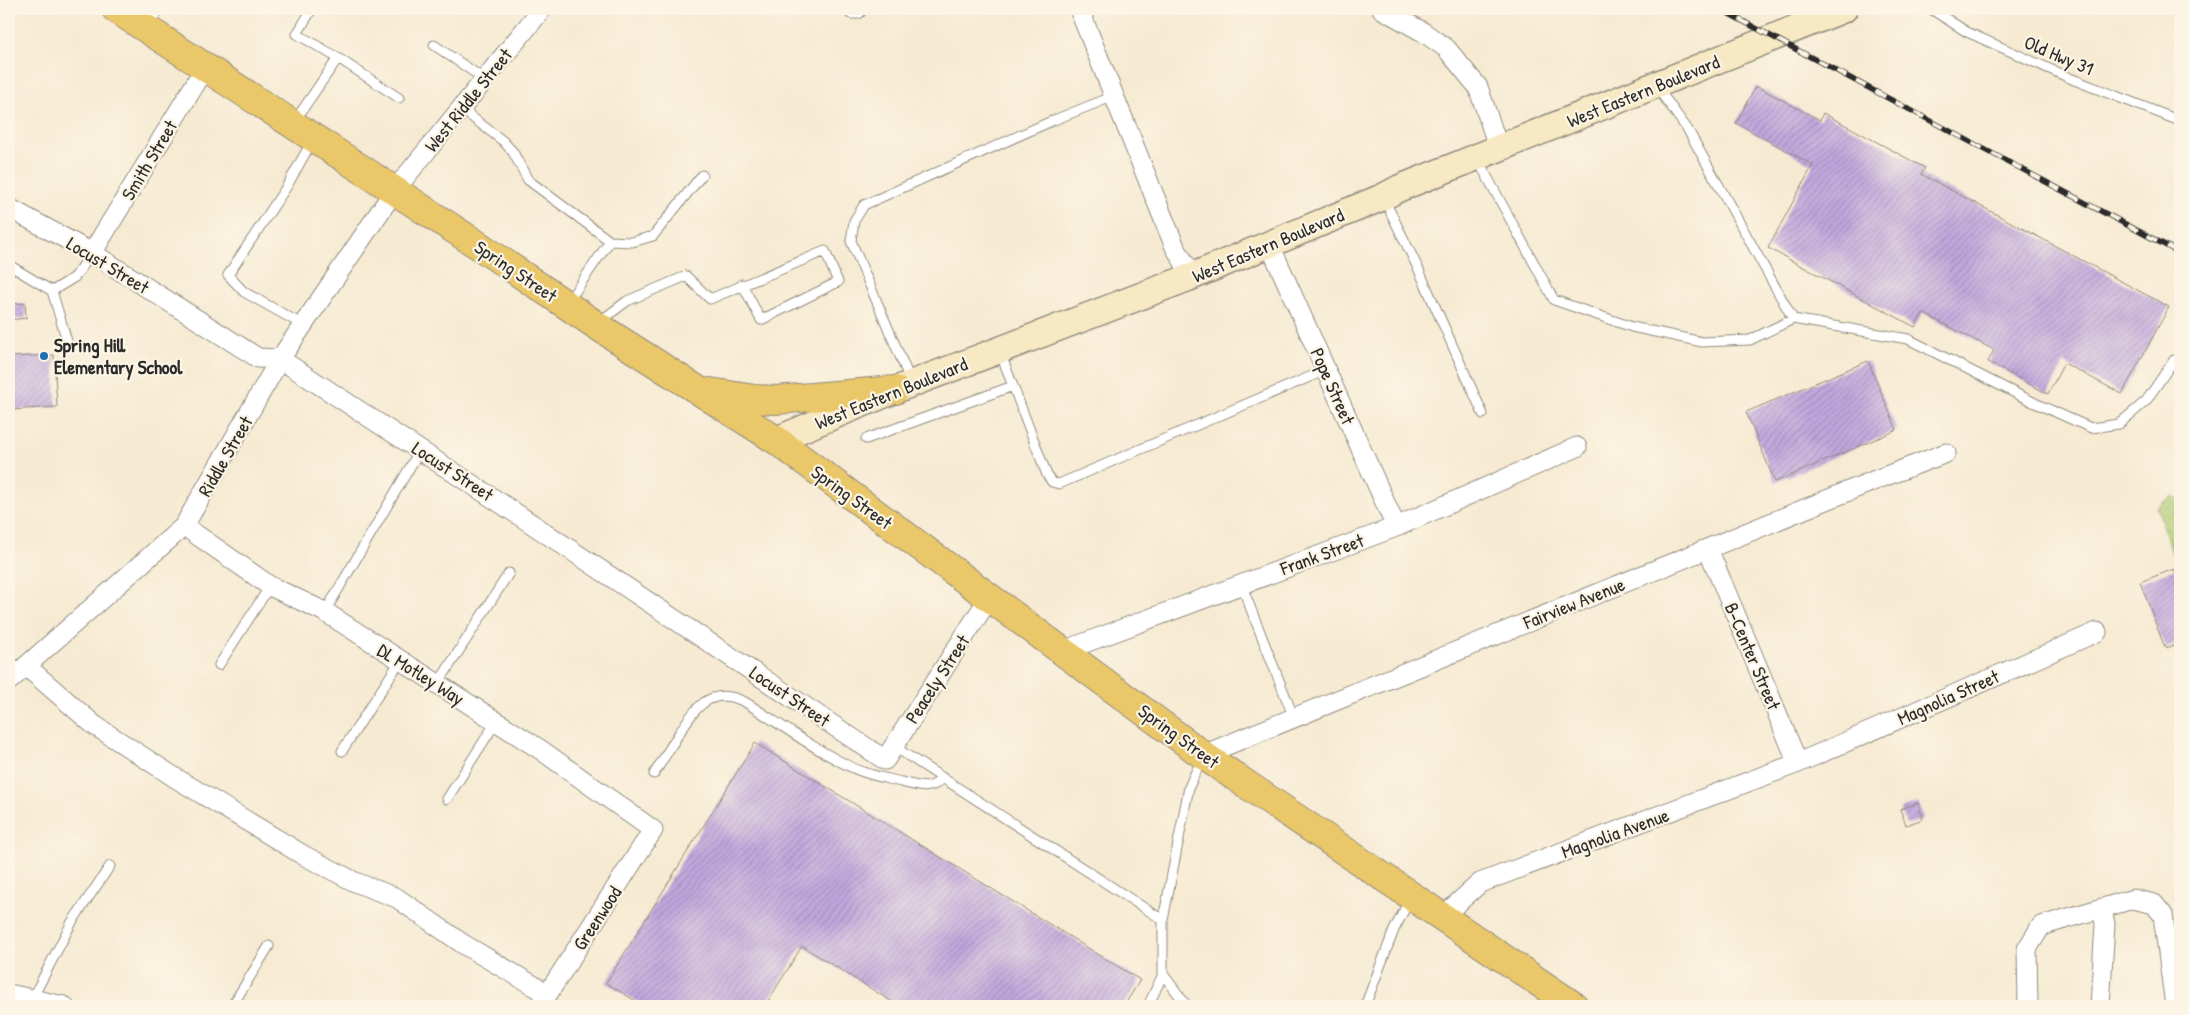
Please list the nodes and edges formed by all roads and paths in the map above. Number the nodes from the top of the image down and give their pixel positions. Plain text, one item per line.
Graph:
1 (116, 9) edge
2 (312, 9) edge
3 (542, 9) edge
4 (852, 9) edge
5 (857, 9) edge
6 (1079, 9) edge
7 (1382, 9) edge
8 (1844, 9) edge
9 (1931, 9) edge
10 (153, 18) edge
11 (434, 45) dead end
12 (338, 58) junction
13 (205, 68) junction
14 (484, 79) junction
15 (1655, 86) junction
16 (1114, 96) junction
17 (399, 98) dead end
18 (460, 108) junction
19 (2180, 121) edge
20 (303, 131) junction
21 (1488, 153) junction
22 (702, 175) dead end
23 (394, 191) junction
24 (1382, 197) junction
25 (9, 208) edge
26 (610, 241) junction
27 (1270, 245) junction
28 (92, 253) junction
29 (9, 265) edge
30 (1188, 278) junction
31 (742, 284) junction
32 (52, 292) junction
33 (566, 305) junction
34 (1792, 319) junction
35 (303, 325) junction
36 (596, 325) junction
37 (67, 341) dead end
38 (999, 350) junction
39 (280, 359) junction
40 (2174, 360) dead end
41 (1326, 370) junction
42 (1013, 386) junction
43 (904, 387) junction
44 (699, 389) junction
45 (1483, 414) dead end
46 (866, 439) dead end
47 (776, 440) junction
48 (1576, 447) dead end
49 (420, 450) junction
50 (1946, 453) dead end
51 (184, 526) junction
52 (1396, 527) junction
53 (1708, 548) junction
54 (509, 573) dead end
55 (1241, 584) junction
56 (270, 586) junction
57 (989, 598) junction
58 (325, 612) junction
59 (2097, 632) dead end
60 (1063, 651) junction
61 (400, 662) junction
62 (219, 665) dead end
63 (26, 666) junction
64 (9, 680) edge
65 (437, 685) junction
66 (1294, 718) junction
67 (496, 722) junction
68 (342, 751) dead end
69 (889, 753) junction
70 (1203, 755) junction
71 (1798, 763) junction
72 (654, 774) dead end
73 (942, 777) junction
74 (447, 799) dead end
75 (653, 830) joint
76 (110, 866) dead end
77 (1411, 896) junction
78 (2102, 908) junction
79 (1442, 917) junction
80 (1163, 920) junction
81 (269, 946) dead end
82 (1163, 974) junction
83 (9, 994) edge
84 (32, 999) junction
85 (544, 1000) edge
86 (64, 1006) edge
87 (232, 1006) edge
88 (1148, 1006) edge
89 (1187, 1006) edge
90 (1365, 1006) edge
91 (1574, 1006) edge
92 (2028, 1006) edge
93 (2100, 1006) edge
94 (2175, 1006) edge

1 - 10 main road, Spring Street
2 - 12 lane
3 - 14 street, West Riddle Street
4 - 5 street
6 - 16 street
7 - 21 street
8 - 15 main road, West Eastern Boulevard
9 - 19 lane, Old Hwy 31
10 - 13 main road, Spring Street
11 - 14 lane
12 - 17 lane
12 - 20 lane
13 - 20 main road, Spring Street
13 - 28 street, Smith Street
14 - 18 street, West Riddle Street
15 - 21 main road, West Eastern Boulevard
15 - 34 lane
16 - 30 street
16 - 43 lane
18 - 23 street, West Riddle Street
18 - 26 lane
20 - 23 main road, Spring Street
20 - 35 lane
21 - 24 main road, West Eastern Boulevard
21 - 34 lane
22 - 26 lane
23 - 33 main road, Spring Street
23 - 35 street, Riddle Street
24 - 27 main road, West Eastern Boulevard
24 - 45 lane
25 - 28 street, Locust Street
26 - 33 lane
27 - 30 main road, West Eastern Boulevard
27 - 41 street, Pope Street
28 - 32 lane
28 - 39 street, Locust Street
29 - 32 lane
30 - 38 main road, West Eastern Boulevard
31 - 31 lane
31 - 36 lane
32 - 37 lane
33 - 36 main road, Spring Street
34 - 40 lane
35 - 39 street, Riddle Street
36 - 44 main road, Spring Street
38 - 42 lane
38 - 43 main road, West Eastern Boulevard
39 - 49 street, Locust Street
39 - 51 street, Riddle Street
41 - 42 lane
41 - 52 street, Pope Street
42 - 46 lane
43 - 44 main road
43 - 47 main road, West Eastern Boulevard
44 - 47 main road, Spring Street
47 - 57 main road, Spring Street
48 - 52 street, Frank Street
49 - 58 lane
49 - 69 street, Locust Street
50 - 53 street, Fairview Avenue
51 - 56 street, DL Motley Way
51 - 63 street, Riddle Street
52 - 55 street, Frank Street
53 - 66 street, Fairview Avenue
53 - 71 street, B-Center Street
54 - 65 lane
55 - 60 street, Frank Street
55 - 66 lane
56 - 58 street, DL Motley Way
56 - 62 lane
57 - 60 main road, Spring Street
57 - 69 street, Peacely Street
58 - 61 street, DL Motley Way
59 - 71 street, Magnolia Street
60 - 70 main road, Spring Street
61 - 65 street, DL Motley Way
61 - 68 lane
63 - 64 street, Riddle Street
63 - 85 street
65 - 67 street, DL Motley Way
66 - 70 street, Fairview Avenue
67 - 74 lane
67 - 75 street, DL Motley Way
69 - 73 lane
70 - 77 main road, Spring Street
70 - 80 lane
71 - 79 street, Magnolia Avenue
72 - 73 lane
73 - 80 lane
75 - 85 street, Greenwood
76 - 84 lane
77 - 79 main road, Spring Street
77 - 90 lane
78 - 92 street
78 - 93 street
78 - 94 street
79 - 91 main road, Spring Street
80 - 82 lane
81 - 87 lane
82 - 88 lane
82 - 89 lane
83 - 84 street
84 - 86 street

